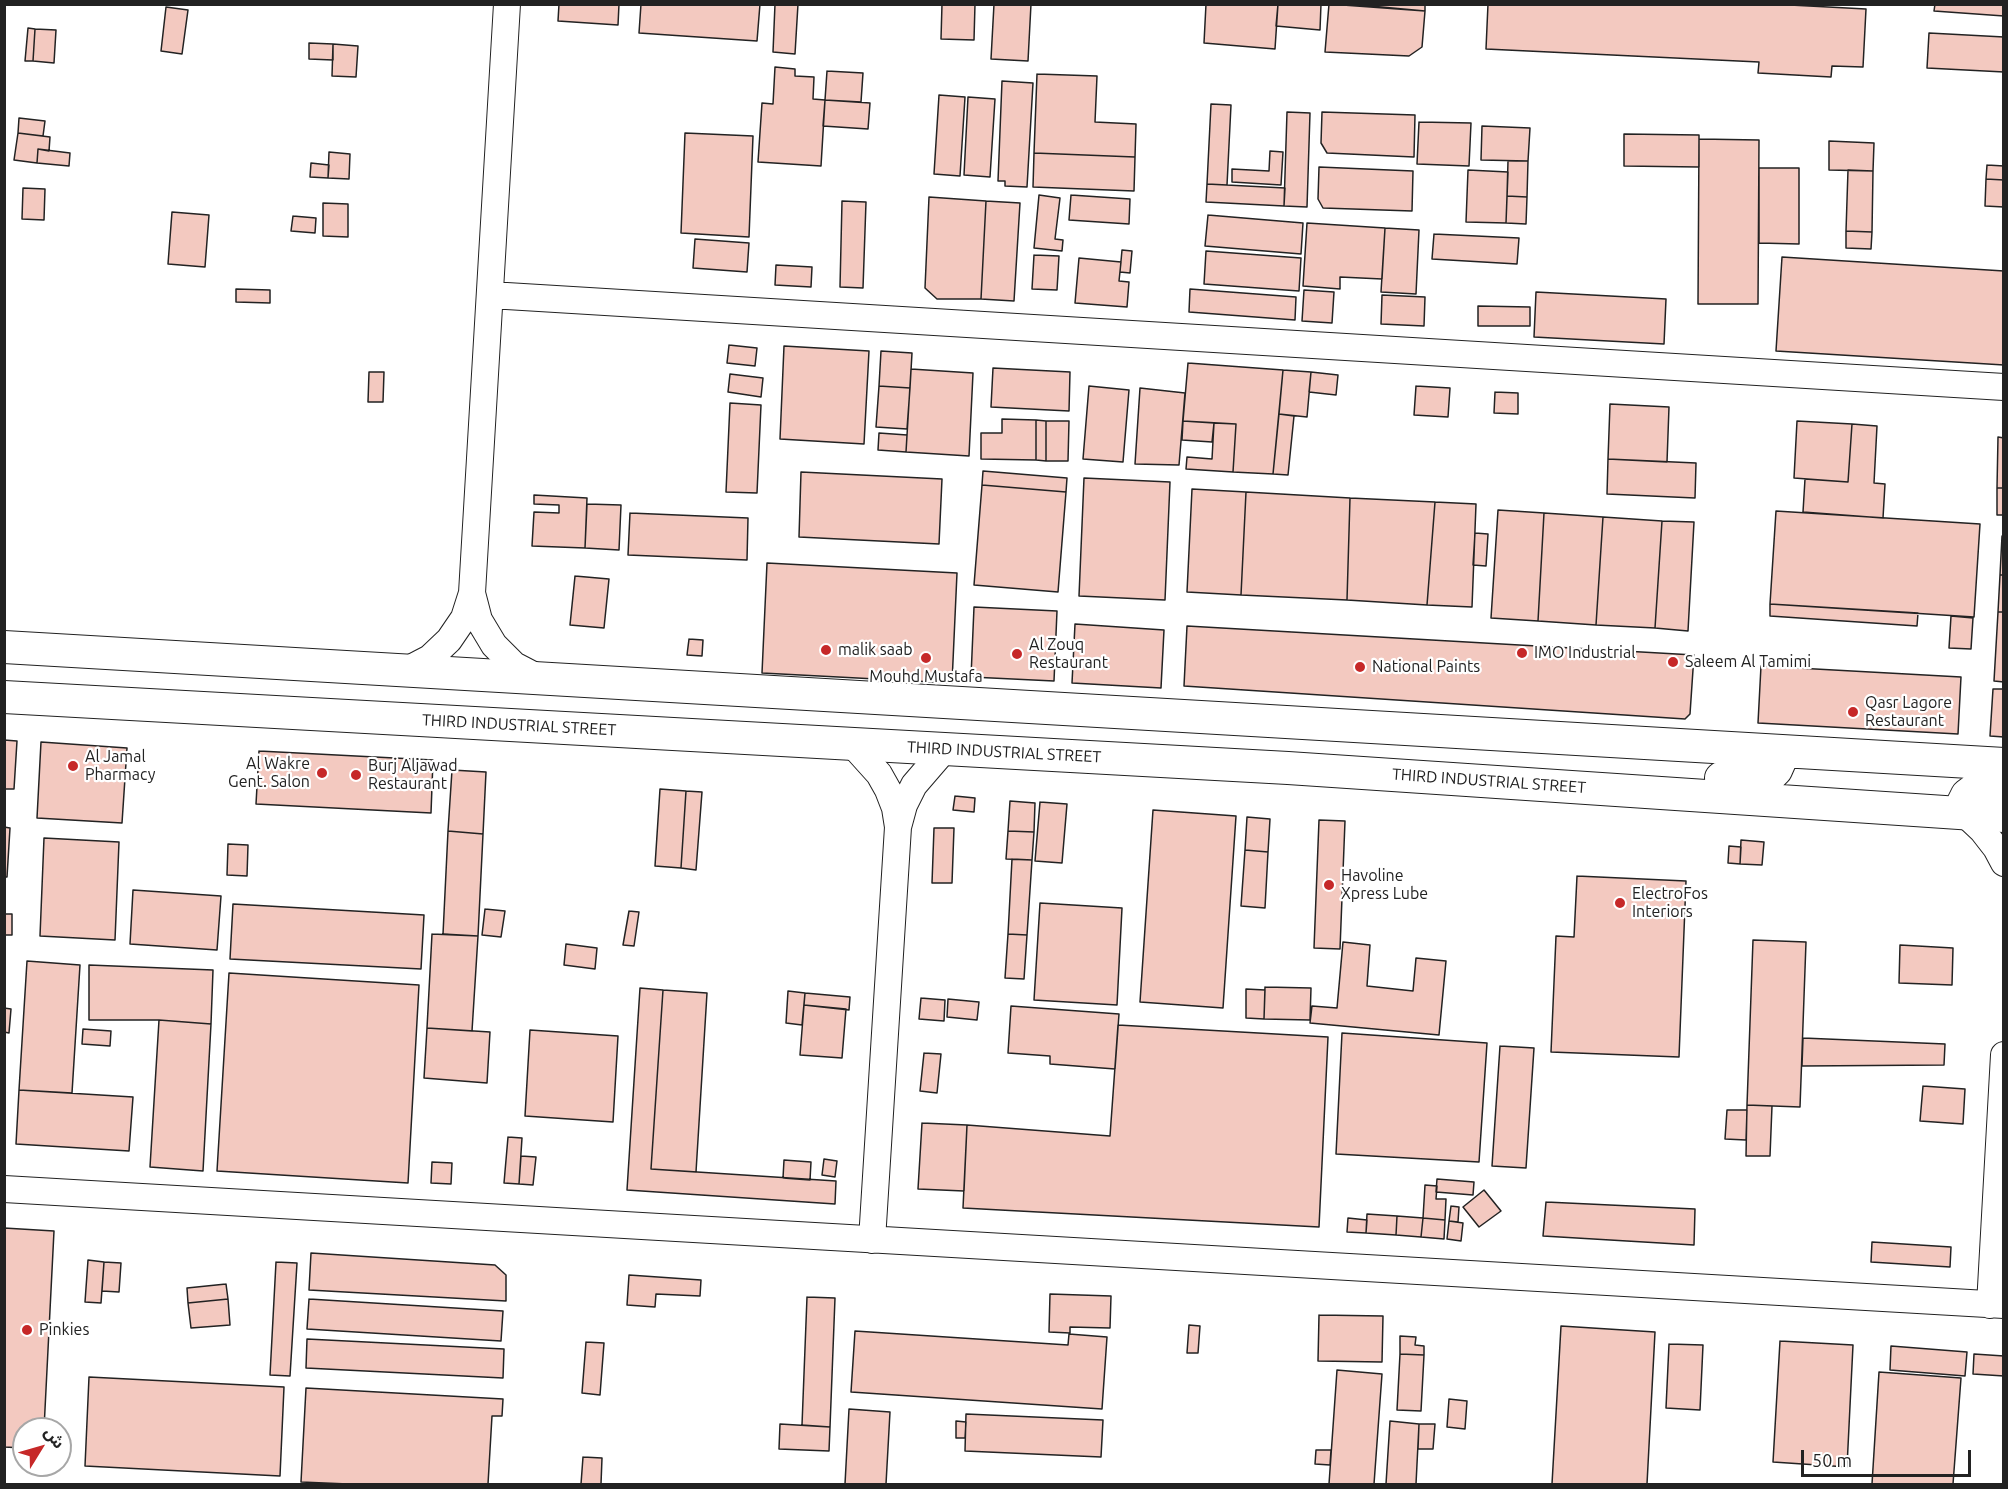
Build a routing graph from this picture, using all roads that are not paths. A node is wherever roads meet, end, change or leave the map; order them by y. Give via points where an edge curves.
1 (507, 4) edge
2 (490, 295) junction
3 (2004, 387) edge
4 (472, 593) junction
5 (6, 645) edge
6 (407, 670) junction
7 (539, 678) junction
8 (4, 697) edge
9 (852, 744) junction
10 (945, 749) junction
11 (1780, 752) junction
12 (2004, 764) edge
13 (2004, 789) edge
14 (1651, 792) junction
15 (1965, 813) junction
16 (2004, 816) edge
17 (898, 827) junction
18 (2004, 863) edge
19 (2004, 1055) edge
20 (4, 1189) edge
21 (872, 1240) junction
22 (1997, 1305) edge

1 - 2 street
2 - 3 street
2 - 4 street
4 - 6 street via 464,618 449,640 430,658
4 - 7 street via 479,621 494,645 514,665
5 - 6 main road
6 - 7 main road
7 - 11 main road
8 - 9 main road, THIRD INDUSTRIAL STREET
9 - 10 main road, THIRD INDUSTRIAL STREET
9 - 17 street via 888,790
10 - 14 main road, THIRD INDUSTRIAL STREET
10 - 17 street via 914,785
11 - 12 main road
11 - 14 main road via 1780,761 1769,777 1688,778
13 - 15 main road via 1975,789 1963,803
14 - 15 main road, THIRD INDUSTRIAL STREET
15 - 16 main road, THIRD INDUSTRIAL STREET
15 - 18 street
17 - 21 street
19 - 22 street
20 - 21 street
21 - 22 street

